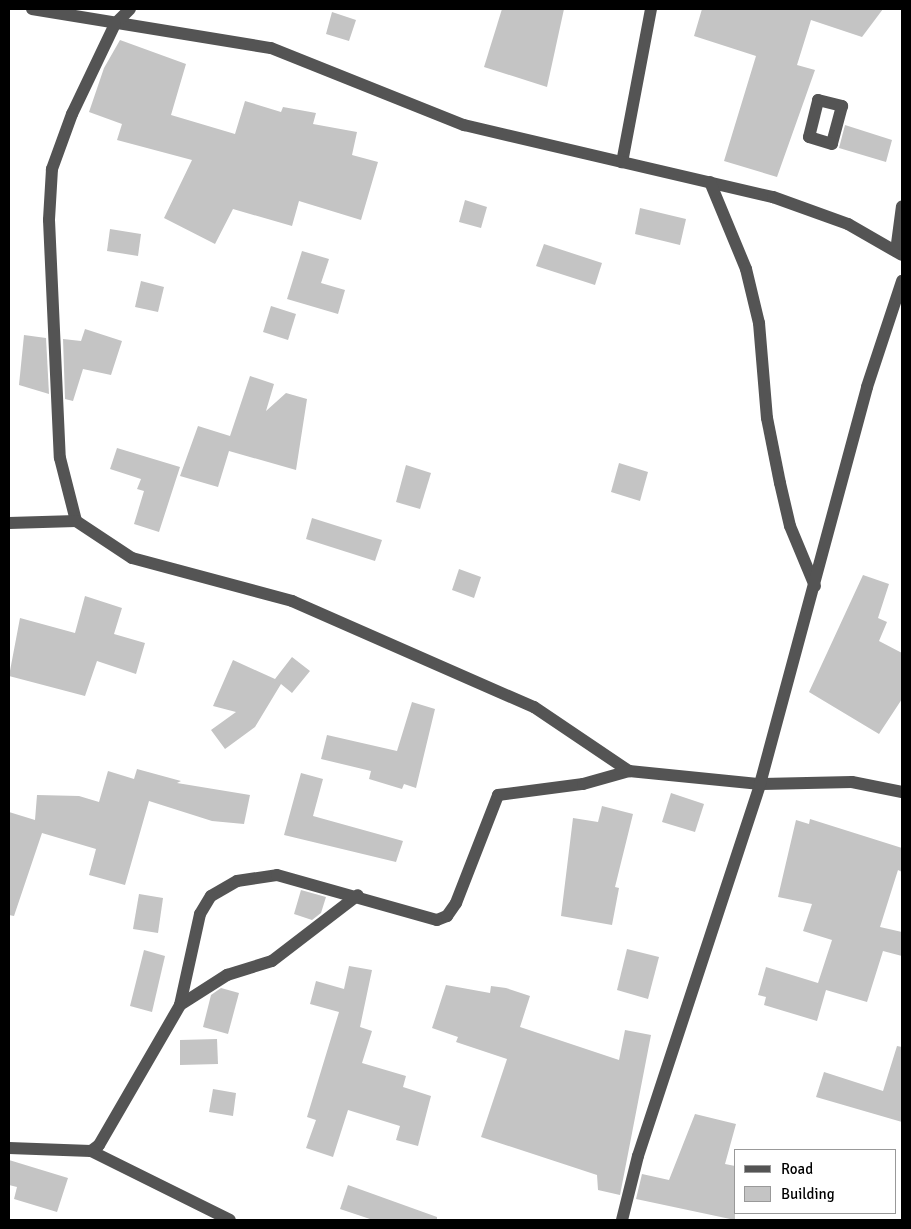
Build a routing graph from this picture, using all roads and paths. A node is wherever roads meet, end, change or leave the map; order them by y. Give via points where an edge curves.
1 (32, 9) edge
2 (130, 9) edge
3 (651, 9) edge
4 (115, 24) junction
5 (622, 162) junction
6 (710, 182) junction
7 (902, 206) edge
8 (899, 253) edge
9 (902, 281) edge
10 (76, 522) junction
11 (9, 524) edge
12 (815, 586) junction
13 (629, 771) junction
14 (760, 784) junction
15 (902, 792) edge
16 (358, 895) junction
17 (180, 1005) junction
18 (9, 1148) edge
19 (91, 1151) junction
20 (230, 1220) edge
21 (622, 1220) edge

1 - 4 street
2 - 4 street
3 - 5 street
4 - 5 street via 271,48 464,125
4 - 10 street via 72,114 52,169 49,220 60,458
5 - 6 street
6 - 8 street via 773,197 838,221
6 - 12 street via 746,269 759,323 767,418 780,483 790,526
7 - 8 street
9 - 12 street via 867,387
10 - 11 street
10 - 13 street via 132,558 292,601 534,707
12 - 14 street
13 - 14 street
13 - 16 street via 582,784 498,795 447,916 427,919
14 - 15 street via 852,782
14 - 21 street via 638,1156
16 - 17 street via 272,961 227,975
16 - 17 street via 277,875 237,880 211,896 200,914
17 - 19 street via 106,1135
18 - 19 street
19 - 20 street

